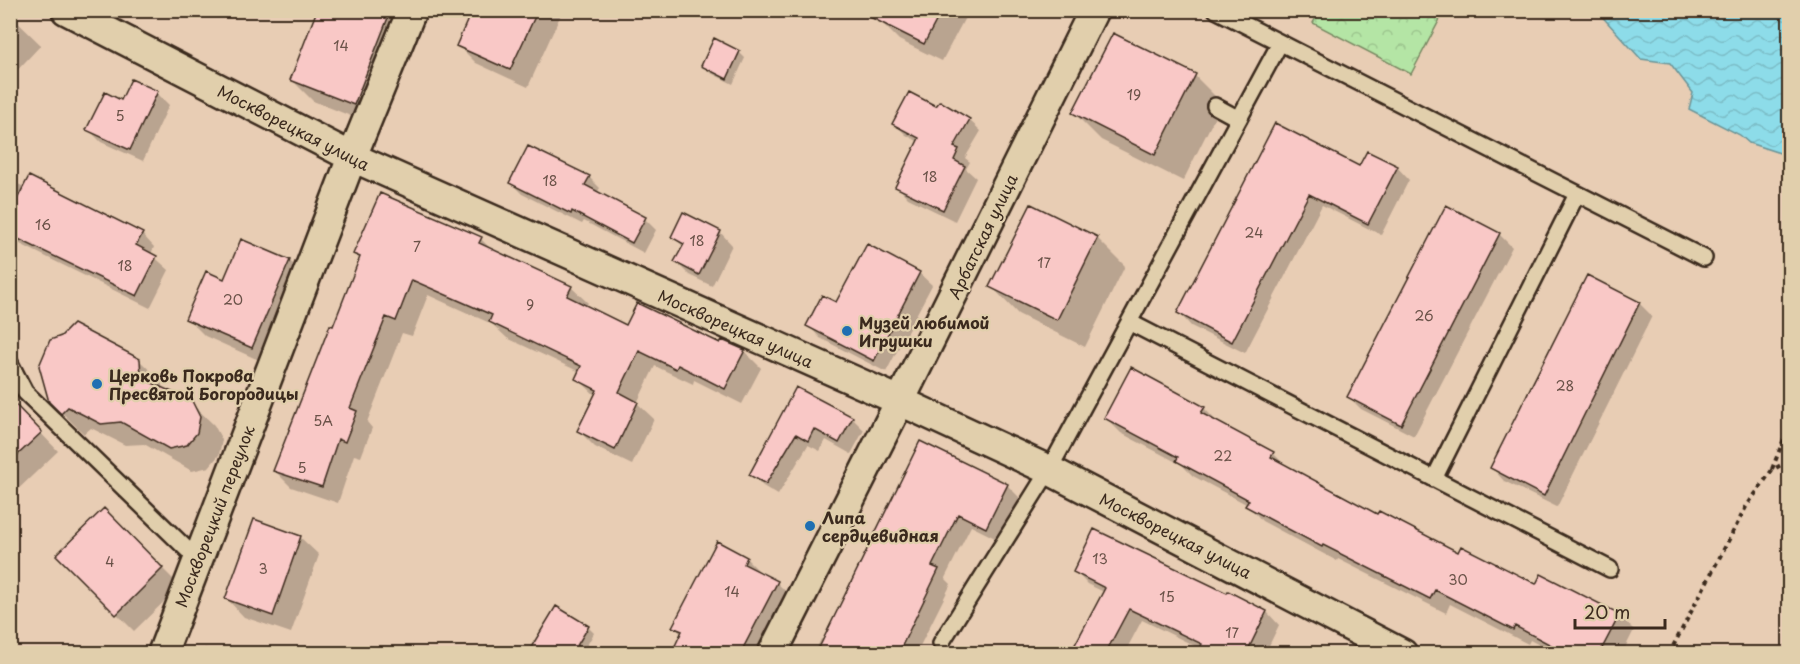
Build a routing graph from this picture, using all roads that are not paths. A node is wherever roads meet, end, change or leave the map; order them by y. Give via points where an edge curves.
1 (66, 10) edge
2 (412, 10) edge
3 (1094, 10) edge
4 (1216, 10) edge
5 (1280, 43) junction
6 (1215, 106) dead end
7 (1239, 119) junction
8 (352, 157) junction
9 (1577, 194) junction
10 (1704, 258) dead end
11 (1129, 322) junction
12 (10, 363) edge
13 (900, 401) junction
14 (1049, 470) junction
15 (1434, 479) junction
16 (198, 560) junction
17 (1610, 569) dead end
18 (941, 643) dead end
19 (162, 654) edge
20 (772, 654) edge
21 (1403, 654) edge

1 - 8 street, Москворецкая улица
2 - 8 street, Москворецкий переулок
3 - 13 street, Арбатская улица
4 - 5 lane
5 - 7 lane
5 - 9 lane
6 - 7 lane
7 - 11 lane
8 - 13 street, Москворецкая улица
8 - 16 street, Москворецкий переулок
9 - 10 lane
9 - 15 lane
11 - 14 lane
11 - 15 lane
12 - 16 lane via 25,392
13 - 14 street, Москворецкая улица
13 - 20 street, Арбатская улица
14 - 18 lane
14 - 21 street, Москворецкая улица
15 - 17 lane
16 - 19 street, Москворецкий переулок

